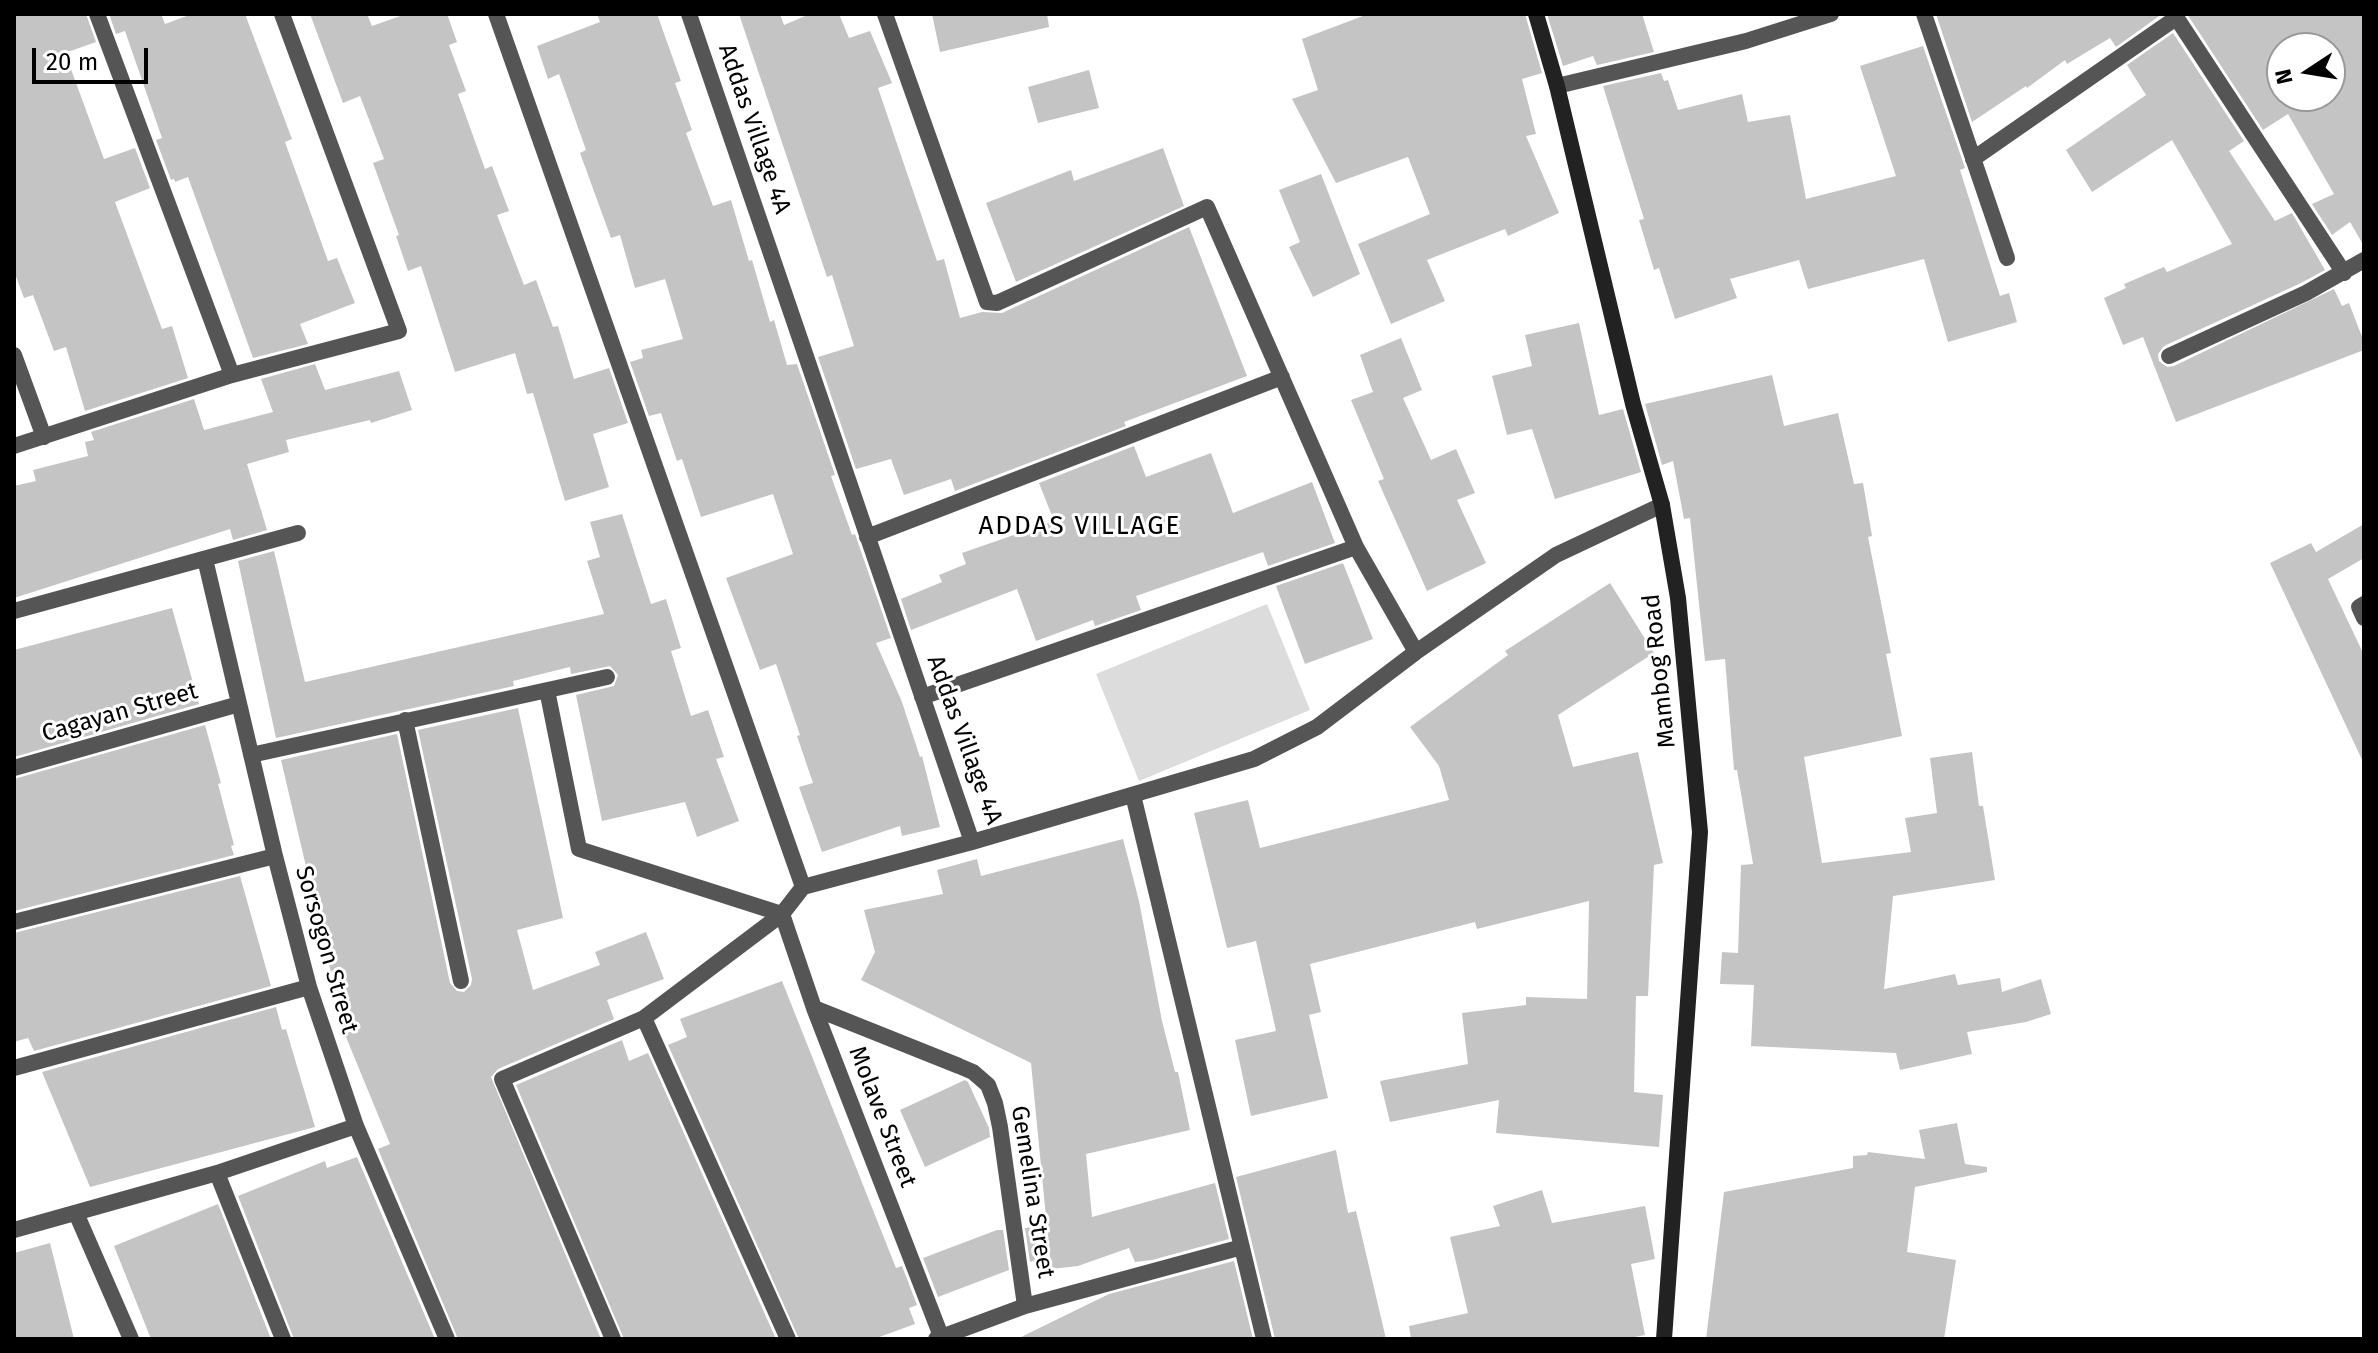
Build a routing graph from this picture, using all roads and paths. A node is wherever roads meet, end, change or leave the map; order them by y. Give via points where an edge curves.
1 (97, 14) edge
2 (282, 14) edge
3 (496, 14) edge
4 (689, 14) edge
5 (885, 14) edge
6 (1536, 14) edge
7 (1831, 14) edge
8 (1924, 14) edge
9 (2175, 16) edge
10 (1557, 86) junction
11 (1973, 159) junction
12 (2007, 258) dead end
13 (2364, 260) edge
14 (2344, 273) junction
15 (14, 355) edge
16 (2169, 356) dead end
17 (232, 375) junction
18 (1282, 377) junction
19 (44, 437) junction
20 (14, 446) edge
21 (1662, 505) junction
22 (298, 533) dead end
23 (867, 537) junction
24 (1356, 547) junction
25 (205, 559) junction
26 (2364, 604) edge
27 (14, 611) edge
28 (2364, 618) edge
29 (1416, 652) junction
30 (607, 677) dead end
31 (547, 690) junction
32 (922, 697) junction
33 (239, 704) junction
34 (405, 720) junction
35 (251, 755) junction
36 (14, 768) edge
37 (1133, 795) junction
38 (972, 842) junction
39 (275, 856) junction
40 (803, 887) junction
41 (782, 914) junction
42 (14, 922) edge
43 (461, 981) dead end
44 (309, 987) junction
45 (814, 1008) junction
46 (644, 1018) junction
47 (14, 1068) edge
48 (356, 1126) junction
49 (217, 1173) junction
50 (76, 1213) junction
51 (14, 1230) edge
52 (1242, 1247) junction
53 (1025, 1306) junction
54 (125, 1338) edge
55 (938, 1338) edge
56 (283, 1339) edge
57 (447, 1339) edge
58 (613, 1339) edge
59 (788, 1339) edge
60 (1264, 1339) edge
61 (1664, 1339) edge

1 - 17 street
2 - 17 street via 399,331
3 - 40 street
4 - 23 street, Addas Village 4A
5 - 18 street via 987,302 997,303 1207,207
6 - 10 main road, Mambog Road
7 - 10 street via 1746,41
8 - 11 street
9 - 11 street
9 - 14 street
10 - 21 main road, Mambog Road
11 - 12 street
13 - 14 street
14 - 16 street
15 - 19 street
17 - 19 street
18 - 23 street
18 - 24 street
19 - 20 street
21 - 29 street, Addas Village 4A via 1556,555
21 - 61 main road, Mambog Road via 1678,598 1700,832
22 - 25 street
23 - 32 street, Addas Village 4A
24 - 29 street
24 - 32 street
25 - 27 street
25 - 33 street, Sorsogon Street
26 - 28 street via 2359,607
29 - 37 street, Addas Village 4A via 1317,727 1254,759
30 - 31 street
31 - 34 street
31 - 41 street via 579,849
32 - 38 street, Addas Village 4A
33 - 35 street, Sorsogon Street
33 - 36 street, Cagayan Street
34 - 35 street
34 - 43 street
35 - 39 street, Sorsogon Street
37 - 38 street, Addas Village 4A
37 - 52 street
38 - 40 street
39 - 42 street
39 - 44 street, Sorsogon Street
40 - 41 street
41 - 45 street, Molave Street
41 - 46 street
44 - 47 street
44 - 48 street, Sorsogon Street
45 - 53 street, Gemelina Street via 973,1072 988,1085 1000,1127
45 - 55 street, Molave Street
46 - 58 street via 502,1079
46 - 59 street
48 - 49 street
48 - 57 street, Sorsogon Street
49 - 50 street
49 - 56 street
50 - 51 street
50 - 54 street
52 - 53 street
52 - 60 street
53 - 55 street

